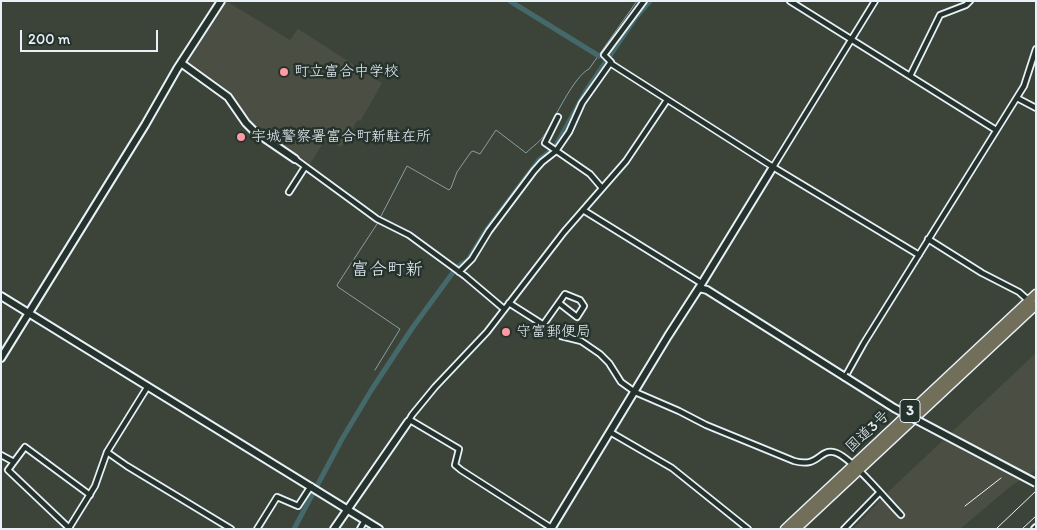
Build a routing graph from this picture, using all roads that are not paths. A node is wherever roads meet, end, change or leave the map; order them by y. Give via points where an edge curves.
1 (221, 1) edge
2 (644, 1) edge
3 (790, 1) edge
4 (875, 1) edge
5 (970, 1) edge
6 (851, 40) junction
7 (1036, 49) edge
8 (609, 60) junction
9 (181, 63) junction
10 (910, 76) junction
11 (1017, 98) junction
12 (667, 100) junction
13 (1036, 108) edge
14 (558, 118) dead end
15 (996, 130) junction
16 (554, 150) junction
17 (295, 159) joint
18 (305, 167) junction
19 (773, 167) junction
20 (602, 188) junction
21 (289, 192) dead end
22 (583, 210) junction
23 (928, 240) junction
24 (919, 255) junction
25 (456, 271) junction
26 (700, 285) junction
27 (1036, 294) edge
28 (1, 296) edge
29 (509, 303) junction
30 (559, 304) junction
31 (1033, 304) edge
32 (504, 309) junction
33 (29, 313) junction
34 (543, 325) junction
35 (1, 358) edge
36 (845, 378) junction
37 (148, 386) junction
38 (635, 392) junction
39 (409, 421) junction
40 (608, 436) junction
41 (107, 452) junction
42 (1, 455) edge
43 (14, 462) junction
44 (856, 467) junction
45 (1036, 483) edge
46 (313, 488) junction
47 (879, 493) junction
48 (90, 495) junction
49 (347, 509) junction
50 (901, 515) dead end
51 (365, 520) junction
52 (64, 523) junction
53 (70, 528) edge
54 (552, 528) edge
55 (61, 529) edge
56 (231, 529) edge
57 (257, 529) edge
58 (334, 529) edge
59 (360, 529) edge
60 (379, 529) edge
61 (748, 529) edge
62 (785, 529) edge
63 (796, 529) edge
64 (844, 529) edge

1 - 9 street
2 - 8 street via 604,55
3 - 6 street
4 - 6 street
5 - 10 street via 940,15
6 - 10 street
6 - 19 street
7 - 11 street via 1026,82
8 - 12 street
8 - 16 street via 582,103 569,132
9 - 17 street via 228,97 254,131
9 - 33 street
10 - 15 street
11 - 13 street
11 - 15 street
12 - 19 street
12 - 20 street via 626,161
14 - 16 street via 545,143
15 - 23 street
16 - 20 street via 590,174
16 - 25 street via 534,171 472,259
17 - 18 street
18 - 21 street
18 - 25 street via 377,219 409,235
19 - 24 street
19 - 26 street
20 - 22 street
22 - 26 street
22 - 29 street
23 - 24 street
23 - 31 street via 1019,292
24 - 36 street
25 - 32 street
26 - 36 street
26 - 38 street
27 - 31 highway, 国道3号 / 3
28 - 33 street
29 - 32 street
29 - 34 street
30 - 30 street via 565,294 580,300 584,307 577,317
30 - 34 street
31 - 44 highway, 国道3号 / 3
32 - 39 street
33 - 35 street
33 - 37 street
34 - 38 street via 561,336 581,341 600,354 621,382
36 - 45 street, bridge via 894,408
37 - 41 street
37 - 46 street
38 - 40 street
38 - 44 street via 794,461 810,463 832,451
39 - 49 street
39 - 54 street via 459,449 455,465 461,470
40 - 54 street
40 - 61 street via 672,468
41 - 48 street
41 - 56 street
42 - 43 street
43 - 48 street via 25,447
43 - 52 street via 8,470
44 - 47 street
44 - 62 highway, 国道3号 / 3
44 - 63 highway, 国道3号 / 3
46 - 49 street
46 - 57 street via 298,506 277,496
47 - 50 street
47 - 64 street
48 - 53 street
49 - 51 street
49 - 58 street
51 - 59 street
51 - 60 street
52 - 53 street
52 - 55 street

